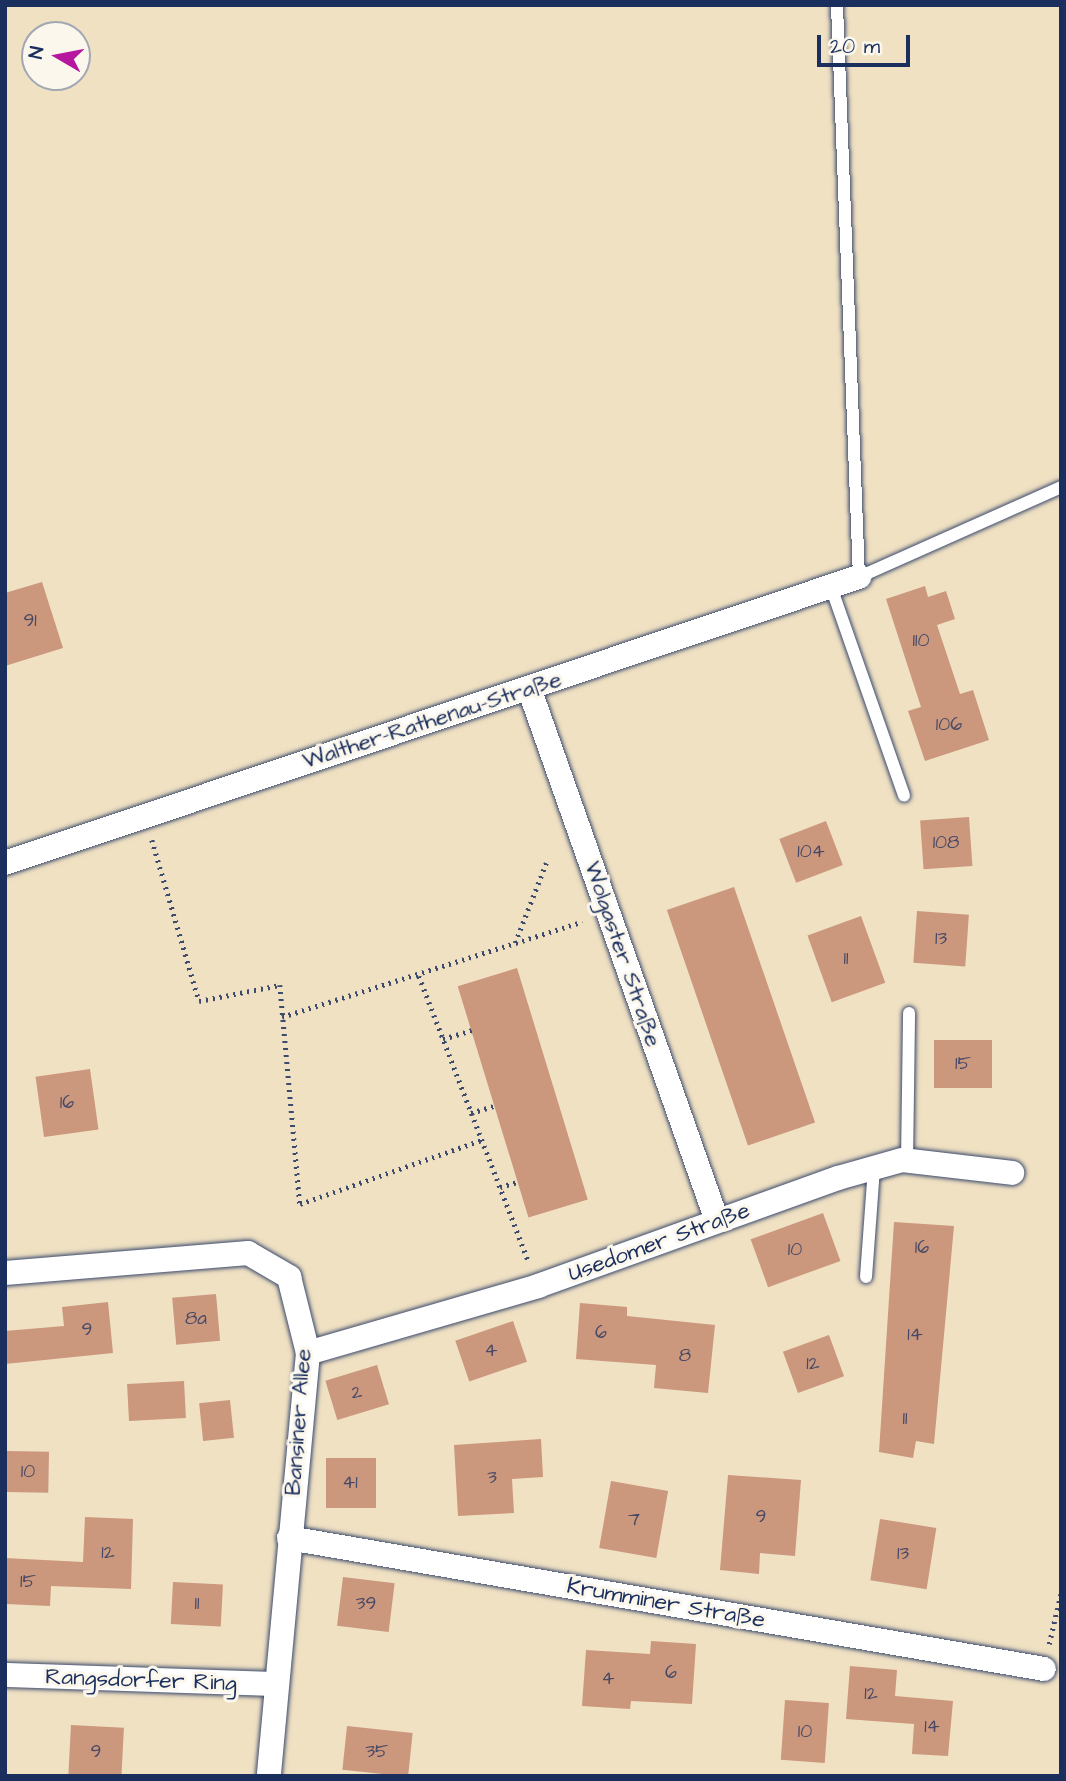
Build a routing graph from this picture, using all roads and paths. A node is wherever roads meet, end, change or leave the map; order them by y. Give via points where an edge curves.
1 (837, 5) edge
2 (1061, 487) edge
3 (859, 578) junction
4 (831, 587) junction
5 (529, 688) junction
6 (904, 796) dead end
7 (145, 816) junction
8 (5, 863) edge
9 (546, 863) dead end
10 (609, 913) junction
11 (514, 944) junction
12 (418, 976) junction
13 (909, 1013) dead end
14 (282, 1017) junction
15 (471, 1030) dead end
16 (443, 1040) junction
17 (495, 1106) dead end
18 (471, 1113) junction
19 (482, 1139) junction
20 (907, 1161) junction
21 (874, 1168) junction
22 (1012, 1173) dead end
23 (517, 1182) dead end
24 (500, 1187) junction
25 (717, 1221) junction
26 (5, 1273) edge
27 (866, 1277) dead end
28 (538, 1286) junction
29 (308, 1353) junction
30 (289, 1538) junction
31 (1061, 1593) edge
32 (1044, 1669) joint
33 (5, 1675) edge
34 (277, 1684) junction
35 (269, 1776) edge

1 - 3 lane
2 - 3 lane
3 - 4 street, Walther-Rathenau-Straße
4 - 5 street, Walther-Rathenau-Straße
4 - 6 lane
5 - 7 street, Walther-Rathenau-Straße
5 - 10 street, Wolgaster Straße
7 - 8 street, Walther-Rathenau-Straße
7 - 14 path via 199,1001 280,985
9 - 11 path
10 - 11 path
10 - 25 street, Wolgaster Straße
11 - 12 path
12 - 14 path
12 - 16 path
13 - 20 lane
14 - 19 path via 300,1204
15 - 16 path
16 - 18 path
17 - 18 path
18 - 19 path
19 - 24 path
20 - 21 street, Usedomer Straße
20 - 22 street, Usedomer Straße
21 - 25 street, Usedomer Straße
21 - 27 lane
23 - 24 path
24 - 28 path
25 - 28 street, Usedomer Straße
26 - 29 street, Bansiner Allee via 248,1253 289,1277
28 - 29 street, Usedomer Straße
29 - 30 street, Bansiner Allee
30 - 32 street, Krumminer Straße
30 - 34 street, Bansiner Allee
31 - 32 path
33 - 34 street, Rangsdorfer Ring
34 - 35 street, Bansiner Allee

